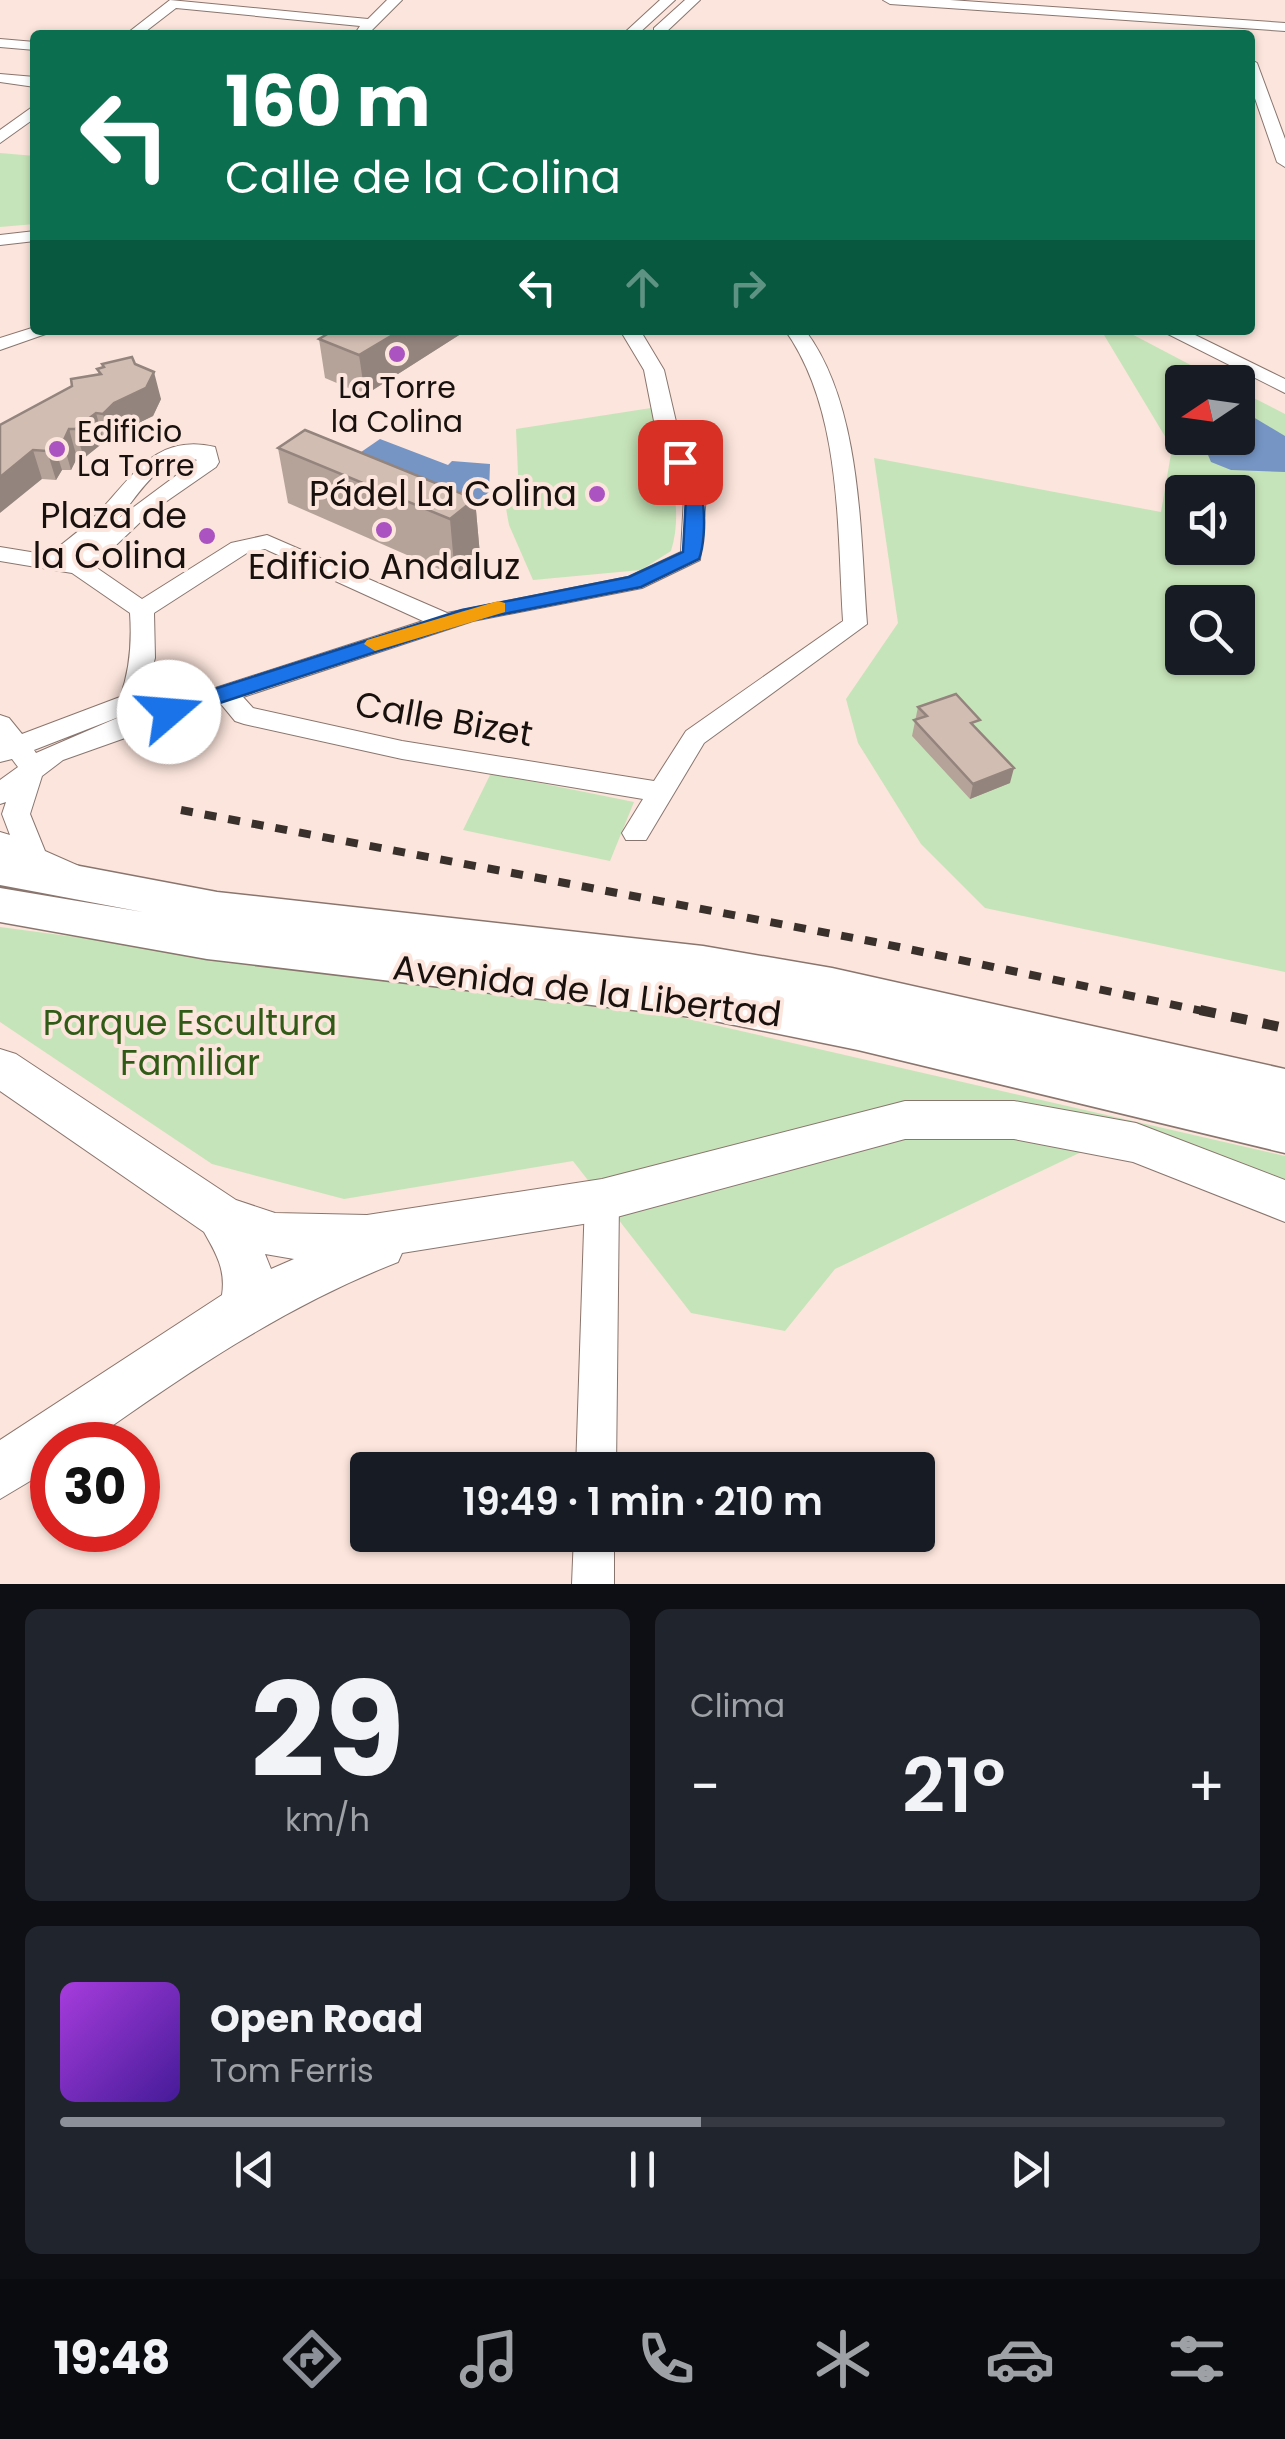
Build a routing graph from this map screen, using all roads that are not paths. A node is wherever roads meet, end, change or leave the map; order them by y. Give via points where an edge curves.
1 (395, 0) edge
2 (668, 0) edge
3 (693, 0) edge
4 (890, 0) edge
5 (176, 2) edge
6 (975, 7) edge
7 (371, 22) junction
8 (1235, 22) edge
9 (1285, 27) edge
10 (139, 30) edge
11 (364, 30) edge
12 (635, 30) edge
13 (660, 30) edge
14 (0, 42) edge
15 (30, 45) edge
16 (0, 78) edge
17 (30, 81) edge
18 (1257, 97) edge
19 (1285, 100) edge
20 (30, 114) edge
21 (0, 138) edge
22 (1285, 162) edge
23 (30, 237) edge
24 (0, 240) edge
25 (30, 335) edge
26 (633, 335) edge
27 (801, 335) edge
28 (1180, 335) edge
29 (0, 344) edge
30 (1285, 386) edge
31 (0, 554) edge
32 (68, 564) junction
33 (142, 610) junction
34 (446, 622) junction
35 (226, 693) junction
36 (135, 712) junction
37 (0, 724) edge
38 (17, 756) edge
39 (661, 792) junction
40 (0, 794) edge
41 (636, 833) dead end
42 (0, 842) edge
43 (16, 862) edge
44 (0, 905) edge
45 (0, 1068) edge
46 (1285, 1090) edge
47 (1285, 1131) edge
48 (602, 1200) junction
49 (1285, 1201) edge
50 (221, 1217) junction
51 (431, 1230) junction
52 (242, 1310) junction
53 (596, 1452) edge
54 (0, 1472) edge
55 (594, 1552) edge
56 (593, 1584) edge

1 - 7 street
2 - 12 street
3 - 13 street
4 - 6 street
5 - 7 street
5 - 10 street
6 - 8 street
7 - 11 street
8 - 9 street
14 - 15 street
16 - 17 street
18 - 19 street
18 - 22 street
20 - 21 street
23 - 24 street
25 - 29 street
26 - 34 street via 654,370 666,426 695,497 692,555 634,582
27 - 39 street via 829,402 841,460 855,624 695,737
28 - 30 street
31 - 32 street
32 - 32 street via 208,462 206,452 161,458
32 - 33 street
33 - 34 street via 238,548 267,542
33 - 36 street
34 - 35 street
35 - 36 street
35 - 39 street, Calle Bizet via 244,716 402,750
36 - 38 street
37 - 38 street
38 - 40 street
38 - 43 street
39 - 41 street
42 - 43 street
43 - 46 main road, Avenida de la Libertad via 93,886 236,912 832,986
44 - 47 main road, Avenida de la Libertad via 207,941 700,999
45 - 50 main road
48 - 49 main road via 905,1120 1014,1120 1136,1142
48 - 51 main road
48 - 53 street
50 - 51 main road via 276,1235 320,1240
50 - 52 main road via 249,1273
51 - 52 main road via 322,1270
52 - 54 main road
55 - 56 street

